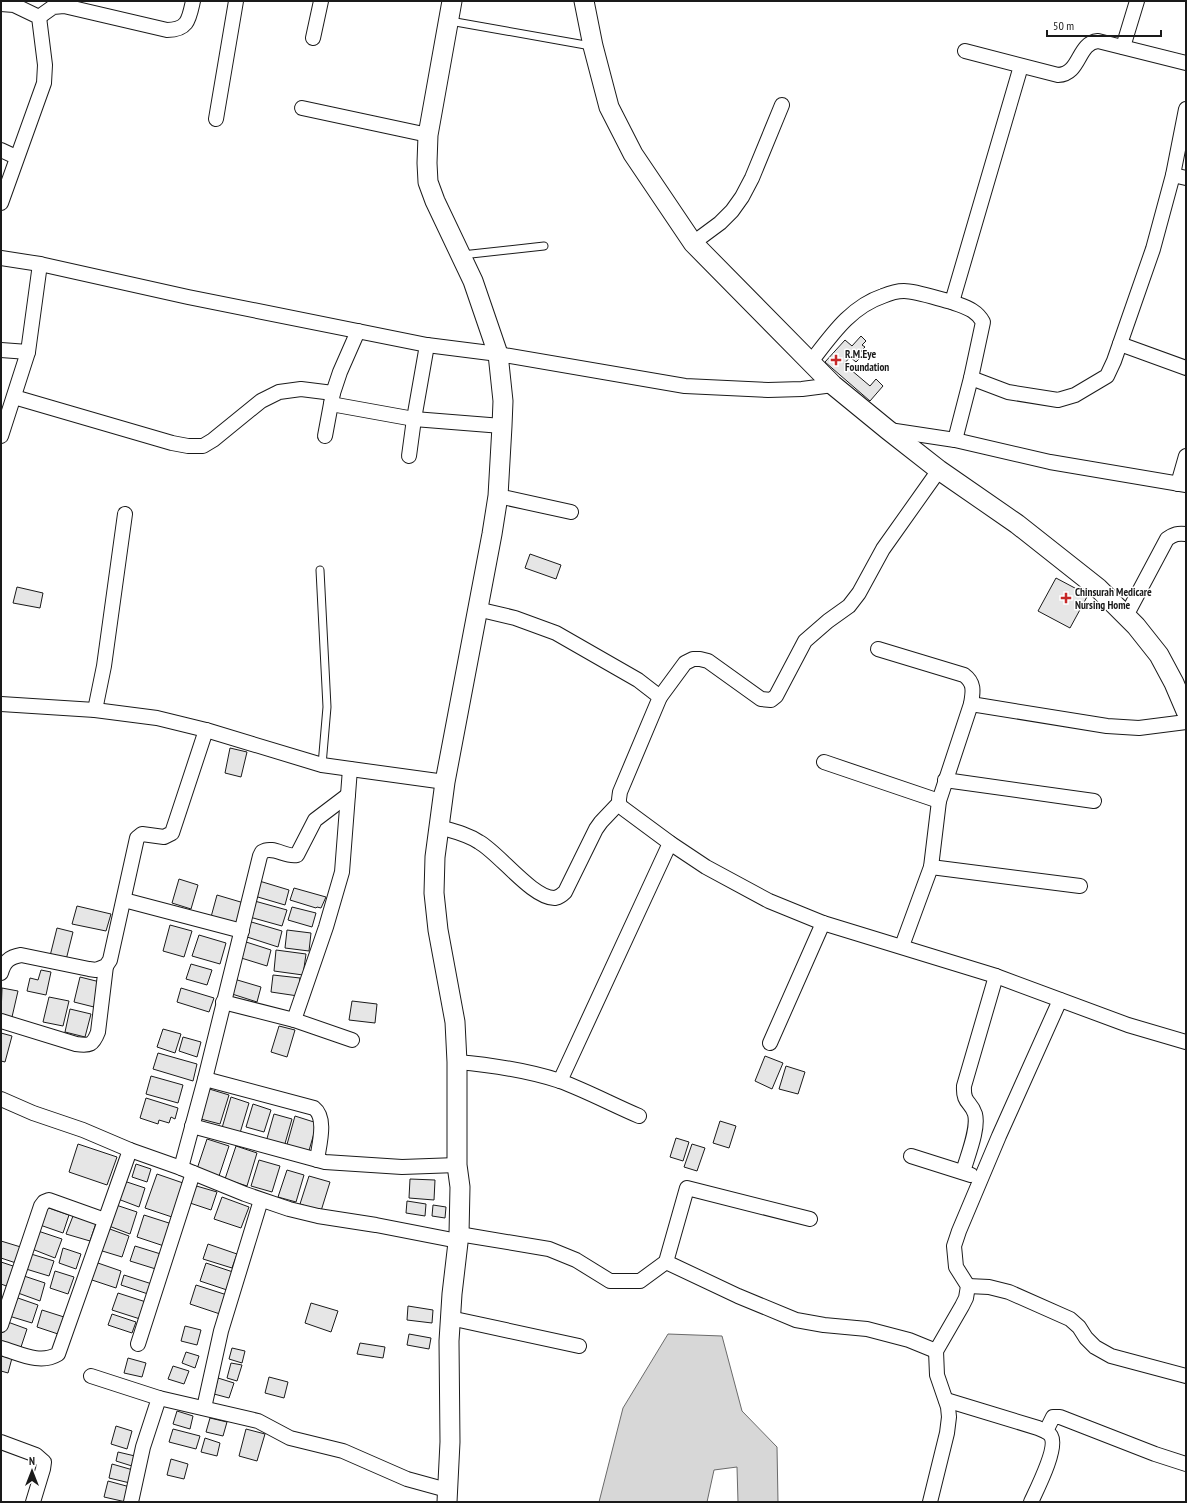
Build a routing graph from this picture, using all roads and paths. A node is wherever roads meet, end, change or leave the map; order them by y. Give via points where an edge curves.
1 (193, 1) edge
2 (236, 1) edge
3 (320, 1) edge
4 (452, 1) edge
5 (584, 1) edge
6 (1137, 1) edge
7 (10, 3) edge
8 (81, 5) edge
9 (39, 17) junction
10 (449, 21) junction
11 (313, 38) dead end
12 (593, 46) junction
13 (1123, 47) junction
14 (965, 51) dead end
15 (1186, 63) edge
16 (1021, 66) junction
17 (782, 104) dead end
18 (302, 108) dead end
19 (1186, 109) edge
20 (216, 119) dead end
21 (428, 135) junction
22 (1, 150) edge
23 (16, 157) junction
24 (1179, 177) edge
25 (1, 204) edge
26 (693, 243) junction
27 (544, 246) dead end
28 (460, 255) junction
29 (1, 258) edge
30 (40, 264) junction
31 (952, 302) junction
32 (358, 331) junction
33 (1120, 344) junction
34 (427, 345) junction
35 (1, 350) edge
36 (28, 352) junction
37 (498, 354) junction
38 (810, 363) junction
39 (1186, 368) edge
40 (972, 378) junction
41 (833, 385) junction
42 (14, 397) junction
43 (332, 399) junction
44 (414, 419) junction
45 (502, 426) junction
46 (888, 430) junction
47 (1, 436) edge
48 (325, 436) dead end
49 (955, 440) junction
50 (409, 456) dead end
51 (1186, 456) edge
52 (939, 470) junction
53 (1182, 484) edge
54 (498, 496) junction
55 (571, 512) dead end
56 (125, 514) dead end
57 (1186, 534) edge
58 (320, 570) dead end
59 (477, 609) junction
60 (1126, 616) junction
61 (878, 649) dead end
62 (1180, 682) edge
63 (660, 697) junction
64 (1, 704) edge
65 (971, 704) junction
66 (95, 710) junction
67 (1186, 711) edge
68 (1186, 722) edge
69 (206, 730) junction
70 (824, 762) dead end
71 (322, 765) junction
72 (350, 769) junction
73 (945, 780) junction
74 (445, 782) junction
75 (348, 795) junction
76 (939, 801) junction
77 (1094, 801) dead end
78 (619, 803) junction
79 (439, 827) junction
80 (670, 843) junction
81 (931, 867) junction
82 (1080, 886) dead end
83 (124, 900) junction
84 (822, 923) junction
85 (242, 931) junction
86 (902, 946) junction
87 (106, 966) junction
88 (1, 973) edge
89 (996, 976) junction
90 (1060, 1000) junction
91 (223, 1002) junction
92 (294, 1020) junction
93 (1, 1021) edge
94 (352, 1040) dead end
95 (1186, 1042) edge
96 (770, 1043) dead end
97 (457, 1062) junction
98 (205, 1079) junction
99 (560, 1081) junction
100 (1, 1099) edge
101 (639, 1116) dead end
102 (192, 1126) junction
103 (130, 1150) junction
104 (911, 1156) dead end
105 (317, 1160) junction
106 (457, 1165) junction
107 (187, 1171) junction
108 (963, 1172) junction
109 (980, 1179) junction
110 (261, 1200) junction
111 (810, 1219) dead end
112 (105, 1220) junction
113 (459, 1238) junction
114 (666, 1262) junction
115 (968, 1286) junction
116 (450, 1318) junction
117 (1, 1325) edge
118 (138, 1344) dead end
119 (579, 1346) dead end
120 (1, 1348) edge
121 (936, 1351) junction
122 (91, 1376) dead end
123 (1186, 1376) edge
124 (159, 1398) junction
125 (946, 1400) junction
126 (204, 1408) junction
127 (1046, 1431) junction
128 (1, 1442) edge
129 (1186, 1464) edge
130 (447, 1496) edge
131 (33, 1502) edge
132 (131, 1502) edge
133 (930, 1502) edge
134 (1031, 1502) edge

1 - 8 street via 186,24 176,30 167,30
2 - 20 street
3 - 11 street
4 - 10 street
5 - 12 street
6 - 13 street
7 - 9 street
8 - 9 street via 53,7
9 - 23 street via 45,65 44,83
10 - 12 lane
10 - 21 street
12 - 26 street via 609,107 633,154
13 - 15 street
13 - 16 street via 1094,41 1087,46 1072,69 1064,75 1052,75
14 - 16 street
16 - 31 street
17 - 26 street via 742,197 720,223
18 - 21 street
19 - 24 street
21 - 28 street via 428,182
22 - 23 street
23 - 25 street
24 - 33 street
26 - 38 street
27 - 28 lane
28 - 37 street via 473,281
29 - 30 street
30 - 32 street
30 - 36 street
31 - 38 street via 904,291 878,297 852,312
31 - 40 street via 973,310 983,322
32 - 34 street
32 - 43 street via 340,372
33 - 39 street
33 - 40 street via 1107,376 1075,395 1058,400 1008,392
34 - 37 street
34 - 44 street
35 - 36 street
36 - 42 street
37 - 41 street via 686,386 768,390
37 - 45 street via 503,401
38 - 41 street
40 - 49 street
41 - 46 street
42 - 43 street via 188,446 203,446 261,401 279,392 301,389
42 - 47 street
43 - 44 street
43 - 48 street
44 - 45 street
44 - 50 street
45 - 54 street
46 - 49 street
46 - 52 street
49 - 53 street via 1050,462
51 - 53 street
52 - 60 street via 1036,538 1098,588
52 - 63 street via 891,536 849,606 805,641 776,696 771,700 761,699 708,661 693,659 685,663
54 - 55 street
54 - 59 street
56 - 66 street via 104,666
57 - 60 street via 1174,534 1167,539
58 - 71 lane via 328,707
59 - 63 street via 515,618 556,633 638,680
59 - 74 street
60 - 62 street
61 - 65 street via 964,675 973,684
62 - 67 street
63 - 78 street via 620,792
64 - 66 street
65 - 68 street via 1107,726 1139,728
65 - 73 street
66 - 69 street via 158,718
69 - 71 street
69 - 83 street via 172,833 164,837 142,834 137,838
70 - 76 street
71 - 72 street
72 - 74 street
72 - 75 street
73 - 76 street
73 - 77 street
74 - 79 street
75 - 85 street via 315,820 297,855 268,850 262,852
75 - 92 street via 342,872
76 - 81 street
78 - 79 street via 596,829 565,892 556,898 534,890 480,842
78 - 80 street via 624,810
79 - 97 street via 434,892 441,952 455,1022
80 - 84 street via 738,885
80 - 99 street
81 - 82 street
81 - 86 street
83 - 85 street
83 - 87 street via 110,960
84 - 86 street
84 - 96 street
85 - 91 street
86 - 89 street
87 - 88 street via 96,970 21,955 14,956 4,964
87 - 93 street via 98,1032 91,1044 76,1044
89 - 90 street
89 - 108 street via 964,1086 964,1098 972,1108 976,1126
90 - 95 street via 1128,1025
90 - 109 street
91 - 92 street
91 - 98 street
92 - 94 street
97 - 99 street via 516,1069
97 - 106 street
98 - 102 street
98 - 105 street via 319,1111 321,1124
99 - 101 street
100 - 103 street
102 - 105 street
102 - 107 street
103 - 107 street
103 - 112 street
104 - 108 street
105 - 106 street via 351,1165 402,1167
106 - 113 street via 460,1187
107 - 110 street
107 - 118 street
108 - 109 street
109 - 115 street via 954,1246 956,1267
110 - 113 street via 318,1216
110 - 126 street via 221,1331
111 - 114 street via 687,1188
112 - 117 street via 49,1200 44,1202
112 - 120 street via 58,1354 43,1360
113 - 114 street via 549,1249 576,1260 610,1281 640,1281
113 - 116 street
114 - 121 street via 796,1320 873,1330
115 - 121 street via 966,1298
115 - 123 street via 989,1287 1009,1292 1070,1319 1095,1347 1111,1356
116 - 119 street
116 - 130 street via 450,1442
121 - 125 street via 937,1375
122 - 124 street
124 - 126 street
124 - 132 street via 143,1447
125 - 127 street
125 - 133 street via 949,1417 947,1433
126 - 130 street via 258,1421 290,1438 343,1451
127 - 129 street via 1053,1417 1060,1416
127 - 134 street via 1051,1436 1052,1448
128 - 131 street via 36,1455 44,1462

